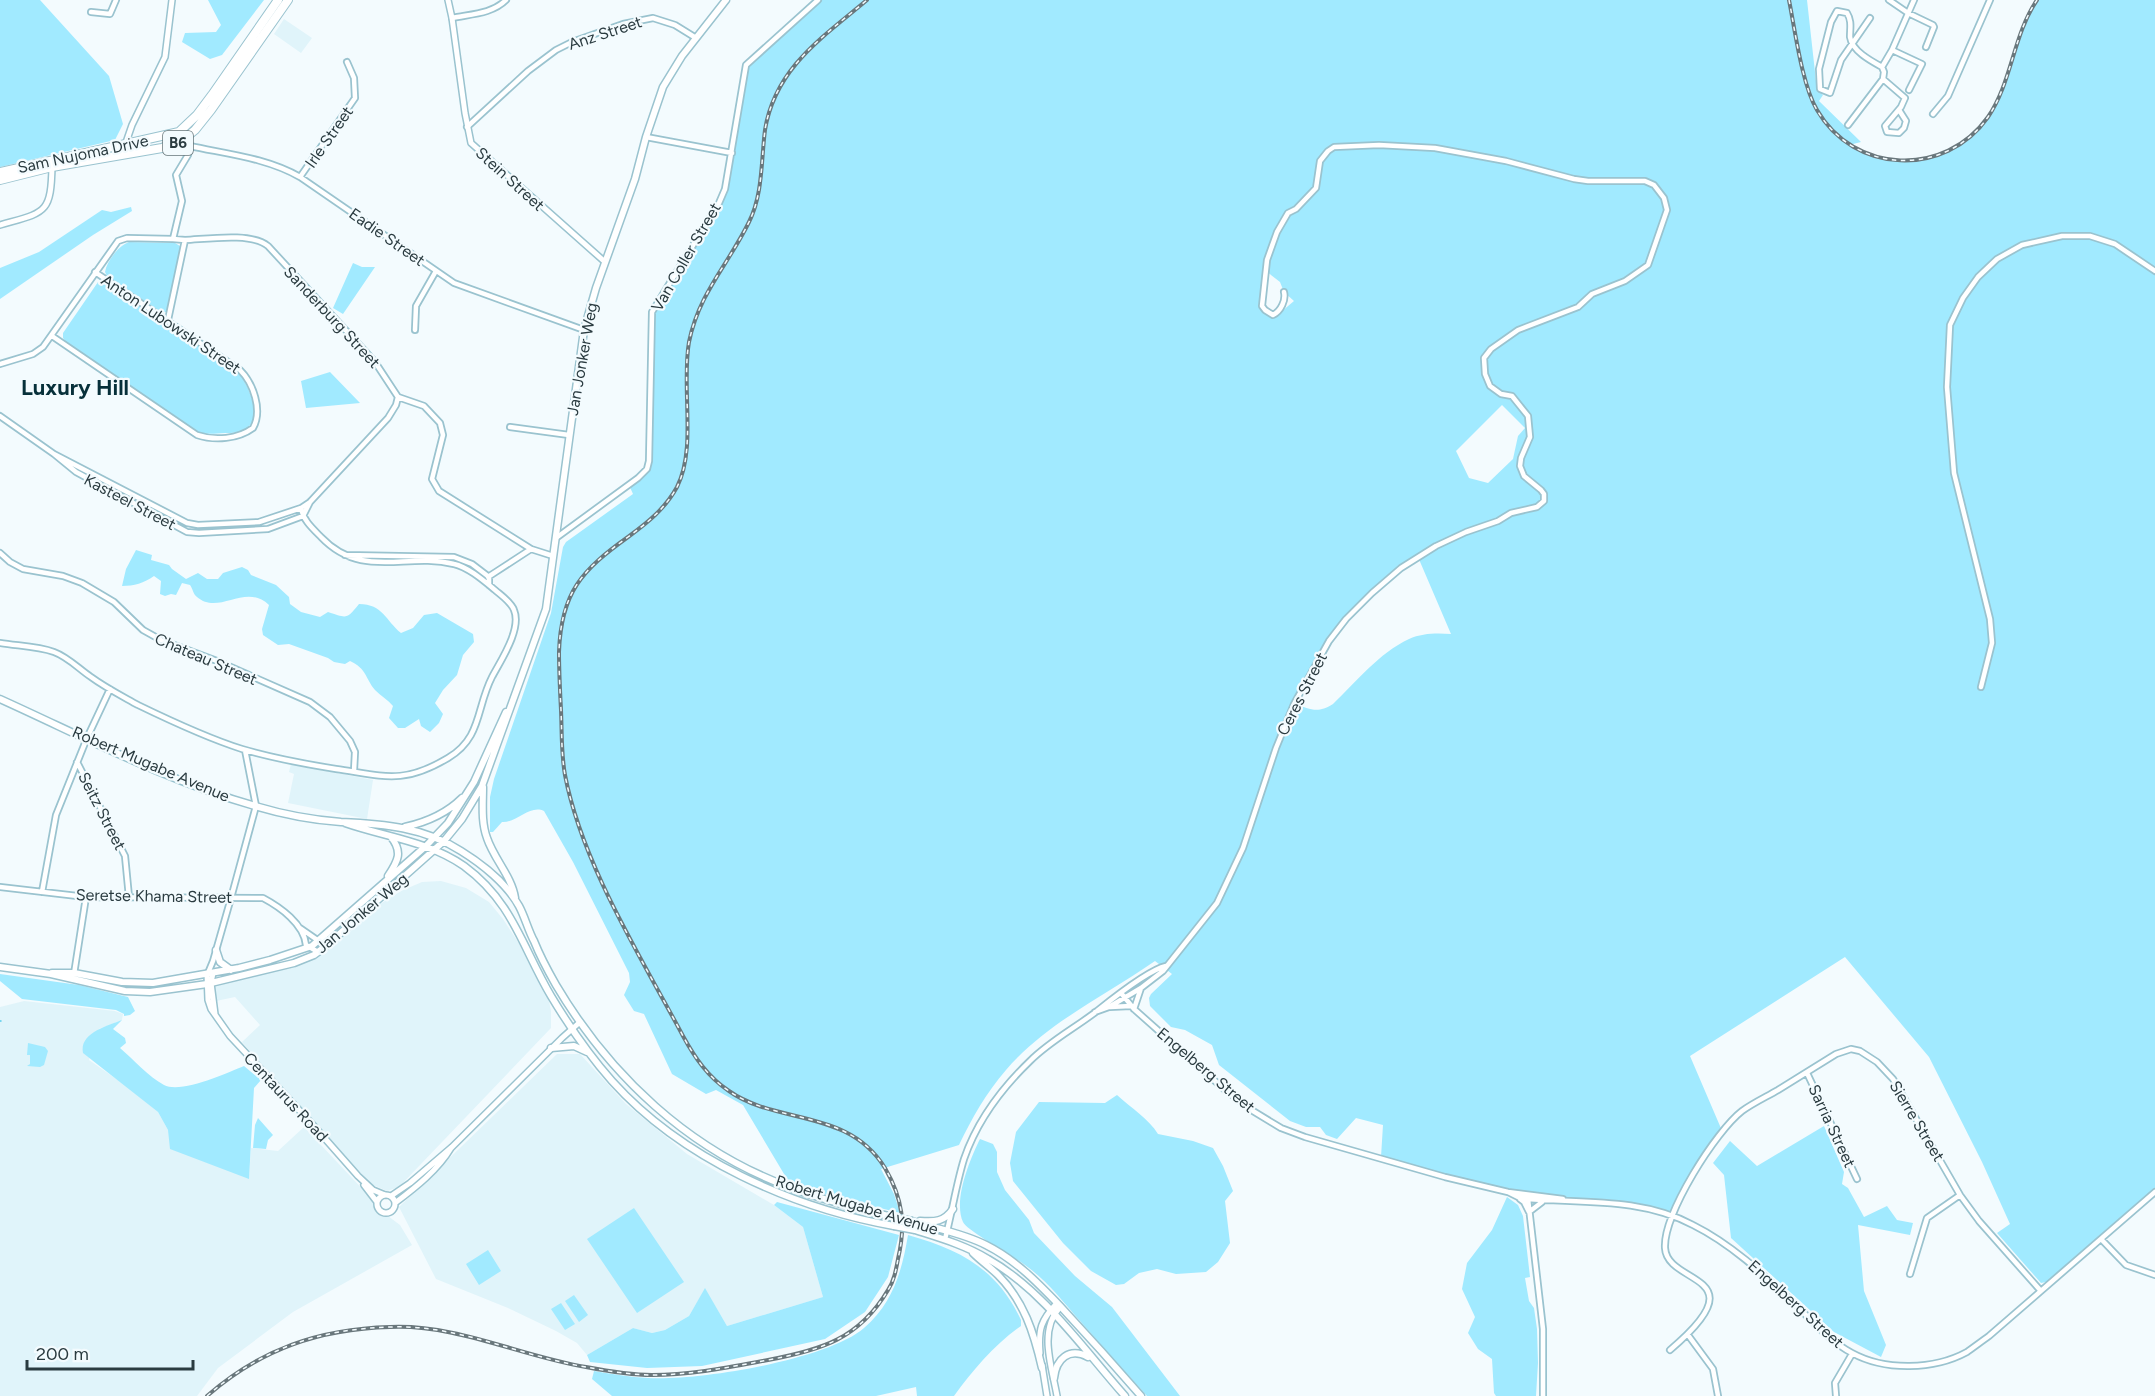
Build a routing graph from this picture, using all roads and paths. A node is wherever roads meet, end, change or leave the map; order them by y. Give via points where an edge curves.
1 (116, 0) edge
2 (172, 0) edge
3 (278, 0) edge
4 (288, 0) edge
5 (448, 0) edge
6 (506, 0) edge
7 (726, 0) edge
8 (818, 0) edge
9 (1889, 0) edge
10 (1914, 0) edge
11 (1990, 0) edge
12 (91, 12) dead end
13 (1908, 13) junction
14 (452, 18) junction
15 (1870, 18) dead end
16 (696, 38) junction
17 (1853, 46) junction
18 (1926, 47) dead end
19 (1892, 50) junction
20 (346, 62) dead end
21 (1882, 67) junction
22 (1882, 79) junction
23 (1909, 90) dead end
24 (1899, 110) junction
25 (1933, 114) dead end
26 (1848, 124) dead end
27 (467, 127) junction
28 (181, 135) junction
29 (646, 137) junction
30 (125, 144) junction
31 (190, 146) junction
32 (732, 153) junction
33 (122, 154) junction
34 (51, 164) junction
35 (0, 172) edge
36 (300, 177) junction
37 (0, 180) edge
38 (0, 225) edge
39 (173, 239) junction
40 (186, 240) junction
41 (604, 262) junction
42 (436, 271) junction
43 (2155, 271) edge
44 (95, 272) junction
45 (1284, 292) dead end
46 (168, 320) junction
47 (415, 330) dead end
48 (584, 330) junction
49 (52, 336) junction
50 (0, 364) edge
51 (398, 397) junction
52 (0, 416) edge
53 (510, 427) dead end
54 (569, 435) junction
55 (54, 454) junction
56 (310, 502) junction
57 (301, 508) junction
58 (303, 516) junction
59 (556, 538) junction
60 (531, 549) junction
61 (0, 553) edge
62 (345, 555) junction
63 (553, 556) junction
64 (489, 577) junction
65 (479, 579) junction
66 (489, 585) junction
67 (0, 643) edge
68 (1981, 687) dead end
69 (110, 689) junction
70 (0, 699) edge
71 (510, 706) junction
72 (87, 738) junction
73 (244, 750) junction
74 (77, 762) junction
75 (354, 771) junction
76 (474, 782) junction
77 (483, 786) junction
78 (256, 806) junction
79 (342, 822) junction
80 (401, 827) junction
81 (390, 836) junction
82 (435, 837) junction
83 (444, 841) junction
84 (426, 846) junction
85 (435, 850) junction
86 (387, 879) junction
87 (0, 887) edge
88 (42, 892) junction
89 (86, 897) junction
90 (129, 897) junction
91 (231, 898) junction
92 (516, 901) junction
93 (298, 926) junction
94 (320, 941) junction
95 (326, 946) junction
96 (309, 947) junction
97 (216, 950) junction
98 (318, 952) junction
99 (1166, 966) junction
100 (0, 967) edge
101 (231, 970) junction
102 (210, 974) junction
103 (74, 976) junction
104 (209, 984) junction
105 (1141, 988) junction
106 (1122, 995) junction
107 (1109, 1007) junction
108 (1133, 1007) junction
109 (1095, 1012) junction
110 (580, 1022) junction
111 (571, 1029) junction
112 (551, 1048) junction
113 (590, 1054) junction
114 (1807, 1073) junction
115 (452, 1147) junction
116 (358, 1176) junction
117 (1857, 1179) dead end
118 (1508, 1192) junction
119 (2155, 1192) edge
120 (1960, 1195) junction
121 (388, 1196) junction
122 (1527, 1196) junction
123 (1518, 1197) junction
124 (1566, 1200) junction
125 (1547, 1201) junction
126 (377, 1202) junction
127 (395, 1203) junction
128 (953, 1209) junction
129 (1529, 1212) junction
130 (1672, 1216) junction
131 (913, 1221) junction
132 (947, 1232) junction
133 (945, 1239) junction
134 (2101, 1239) junction
135 (967, 1248) junction
136 (1910, 1274) dead end
137 (2155, 1275) edge
138 (2040, 1290) junction
139 (1059, 1305) junction
140 (1052, 1312) junction
141 (1688, 1335) junction
142 (1670, 1350) dead end
143 (1852, 1353) junction
144 (1094, 1361) junction
145 (1042, 1368) junction
146 (1054, 1378) junction
147 (1047, 1396) edge
148 (1057, 1396) edge
149 (1125, 1396) edge
150 (1141, 1396) edge
151 (1543, 1396) edge
152 (1718, 1396) edge
153 (1836, 1396) edge

1 - 12 street via 110,14
2 - 30 street via 165,57
3 - 28 highway, Sam Nujoma Drive / B6
4 - 28 highway, Sam Nujoma Drive / B6 via 211,110 195,130
5 - 14 street, Stein Street
6 - 14 street via 490,11
7 - 16 main road, Jan Jonker Weg
8 - 32 street, Van Coller Street via 746,65
9 - 13 street
10 - 13 street
11 - 25 street via 1948,96
13 - 18 street via 1933,25
13 - 19 street
14 - 27 street, Stein Street
15 - 17 street
16 - 27 street, Anz Street via 653,18 572,42 528,71
16 - 29 main road, Jan Jonker Weg via 667,78
17 - 17 street via 1841,60 1829,93 1820,89 1819,69 1837,11 1847,13 1851,20
17 - 21 street
19 - 21 street
19 - 23 street via 1922,64
20 - 36 street, Irle Street via 356,83 355,98
21 - 22 street
22 - 24 street via 1904,96
22 - 26 street
24 - 24 street via 1885,126 1887,132 1899,133 1904,128 1906,121
27 - 41 street, Stein Street via 474,147
28 - 30 highway, Sam Nujoma Drive / B6
28 - 31 street
28 - 33 highway, Sam Nujoma Drive / B6 via 170,146
29 - 32 street
29 - 41 main road, Jan Jonker Weg
30 - 33 street
30 - 34 highway, Sam Nujoma Drive / B6
31 - 36 street, Eadie Street via 273,164
31 - 39 street via 176,175 182,205
32 - 59 street, Van Coller Street via 718,203 652,312 647,469
33 - 34 highway, Sam Nujoma Drive / B6
34 - 35 highway, Sam Nujoma Drive / B6
34 - 37 highway, Sam Nujoma Drive / B6
34 - 38 street via 50,198 45,207 31,216
36 - 42 street, Eadie Street
39 - 40 street, Sanderburg Street
39 - 44 street, Anton Lubowski Street via 120,240
40 - 46 street
40 - 51 street, Sanderburg Street via 246,238 264,243 375,362
41 - 48 main road, Jan Jonker Weg
42 - 47 street via 416,309
42 - 48 street, Eadie Street via 464,287
43 - 68 street via 2115,244 2090,236 2062,236 2022,245 1996,259 1977,277 1950,325 1947,387 1954,473 1990,619 1992,643
44 - 46 street, Anton Lubowski Street
44 - 49 street, Anton Lubowski Street
45 - 99 street, Ceres Street via 1276,314 1265,310 1262,306 1267,260 1276,232 1288,213 1316,188 1320,161 1334,147 1435,148 1574,179 1645,181 1657,187 1666,201 1666,217 1648,265 1625,281 1592,294 1578,307 1518,330 1484,358 1490,386 1512,396 1528,416 1530,437 1520,466 1545,499 1537,507 1511,513 1454,537 1401,568 1372,592 1329,641 1294,704 1227,884 1194,934
46 - 49 street, Anton Lubowski Street via 247,376 257,413 253,428 247,433 216,439 197,435
48 - 54 main road, Jan Jonker Weg
49 - 50 street, Anton Lubowski Street via 39,351
51 - 56 street, Kasteel Street via 388,418
51 - 60 street via 424,406 442,428 432,479 439,491
52 - 55 street, Kasteel Street
53 - 54 street
54 - 59 main road, Jan Jonker Weg
55 - 57 street, Kasteel Street via 191,525 259,522
55 - 58 street, Kasteel Street via 76,472 190,532 268,529
56 - 57 street, Kasteel Street
56 - 58 street, Kasteel Street
57 - 58 street
58 - 62 street via 325,542
59 - 63 main road, Jan Jonker Weg
60 - 63 street
60 - 64 street
61 - 75 street, Chateau Street via 23,569 82,583 114,602 143,630 161,640 310,702 330,717 350,741 355,752
62 - 64 street via 454,557
62 - 65 street via 367,561 452,563
63 - 71 main road, Jan Jonker Weg via 546,609
64 - 65 street
64 - 66 street
65 - 66 street
66 - 75 street via 513,607 516,625 491,679 469,742 456,754 414,775 393,778
67 - 69 street via 54,652
69 - 72 street
69 - 73 street
70 - 72 main road, Robert Mugabe Avenue
71 - 76 main road, Jan Jonker Weg
71 - 77 main road, Jan Jonker Weg
72 - 74 street
72 - 78 main road, Robert Mugabe Avenue via 175,778
73 - 75 street
73 - 78 street
74 - 88 street via 54,822
74 - 90 street, Seitz Street via 125,856
76 - 80 main road via 449,809 429,820
76 - 82 main road, Jan Jonker Weg
77 - 83 main road, Jan Jonker Weg
77 - 92 main road via 484,829
78 - 79 main road, Robert Mugabe Avenue
78 - 91 street, Centaurus Road
79 - 80 main road, Robert Mugabe Avenue
79 - 81 main road, Robert Mugabe Avenue
80 - 82 main road, Robert Mugabe Avenue
81 - 84 main road, Robert Mugabe Avenue
81 - 86 main road via 399,852
82 - 83 main road, Robert Mugabe Avenue
82 - 84 main road, Jan Jonker Weg
83 - 85 main road, Jan Jonker Weg
83 - 92 main road, Robert Mugabe Avenue via 490,873
84 - 85 main road, Robert Mugabe Avenue
84 - 86 main road, Jan Jonker Weg
85 - 95 main road, Jan Jonker Weg
85 - 111 main road, Robert Mugabe Avenue via 463,866 502,903
86 - 94 main road, Jan Jonker Weg
87 - 88 street, Seretse Khama Street
88 - 89 street, Seretse Khama Street
89 - 90 street, Seretse Khama Street
89 - 103 street
90 - 91 street, Seretse Khama Street
91 - 93 street, Seretse Khama Street via 262,898
91 - 97 street, Centaurus Road
92 - 110 main road, Robert Mugabe Avenue via 550,976
93 - 94 street, Seretse Khama Street
93 - 96 street, Seretse Khama Street
94 - 95 street, Seretse Khama Street
94 - 96 main road, Jan Jonker Weg
95 - 98 main road, Jan Jonker Weg
96 - 98 street
96 - 101 main road, Jan Jonker Weg
97 - 101 main road via 220,962
97 - 102 street, Centaurus Road
98 - 104 main road, Jan Jonker Weg via 294,963
99 - 105 street, Ceres Street
99 - 106 street, Ceres Street
100 - 103 main road, Jan Jonker Weg
101 - 102 main road, Jan Jonker Weg
102 - 103 main road, Jan Jonker Weg via 153,983
102 - 104 street, Centaurus Road
103 - 104 main road, Jan Jonker Weg via 135,992
104 - 116 street, Centaurus Road via 215,1016 239,1047
105 - 106 street, Ceres Street
105 - 108 street
106 - 107 street, Ceres Street
106 - 108 street, Engelberg Street
106 - 109 street, Ceres Street
107 - 108 street
107 - 109 street, Ceres Street
108 - 118 street, Engelberg Street via 1224,1089 1281,1128 1344,1149
109 - 128 street, Ceres Street via 1030,1060 994,1102 968,1150
110 - 111 street
110 - 131 main road, Robert Mugabe Avenue, bridge via 645,1099 732,1161 791,1188
111 - 112 street
111 - 113 main road, Robert Mugabe Avenue
112 - 113 main road via 574,1046
112 - 115 street
113 - 133 main road, Robert Mugabe Avenue, bridge via 633,1102 688,1145 723,1166 797,1201
114 - 117 street, Sarria Street
114 - 120 street, Sierre Street via 1844,1050 1867,1054 1893,1079
114 - 130 street, Sierre Street via 1733,1120 1690,1179
115 - 121 street via 410,1183
115 - 127 street via 427,1176
116 - 121 street, Centaurus Road via 373,1190
116 - 126 street, Centaurus Road
118 - 122 street, Engelberg Street
118 - 123 street, Engelberg Street
119 - 134 street, Engelberg Street
120 - 136 street via 1927,1218
120 - 138 street, Sierre Street
121 - 126 street
121 - 127 street, Centaurus Road
122 - 123 street, Engelberg Street
122 - 124 street, Engelberg Street
122 - 125 street, Engelberg Street
122 - 129 street
123 - 129 street
124 - 125 street, Engelberg Street
124 - 130 street, Engelberg Street via 1614,1203
125 - 129 street
126 - 127 street via 386,1214 394,1210
128 - 131 main road via 939,1221
128 - 132 street, Ceres Street
129 - 151 street via 1543,1329
130 - 141 street, Sierre Street via 1667,1255 1705,1286 1709,1298 1708,1308
130 - 143 street, Engelberg Street via 1741,1256 1829,1337
131 - 132 main road, Robert Mugabe Avenue
132 - 133 street, Ceres Street
132 - 139 main road, Robert Mugabe Avenue via 1006,1256
133 - 135 main road, Robert Mugabe Avenue
134 - 137 street via 2126,1265
134 - 138 street, Engelberg Street
135 - 140 main road, Robert Mugabe Avenue via 1009,1272
135 - 145 main road via 999,1276 1018,1301 1033,1331
138 - 143 street, Engelberg Street via 1989,1336 1948,1360 1897,1366
139 - 140 street
139 - 150 main road, Robert Mugabe Avenue
140 - 144 main road, Robert Mugabe Avenue
140 - 145 street via 1040,1330
140 - 146 street via 1048,1333
141 - 142 street
141 - 152 street via 1713,1369
143 - 153 street via 1835,1383
144 - 146 main road via 1079,1353 1065,1356 1055,1368
144 - 149 main road, Robert Mugabe Avenue
145 - 147 street
146 - 148 street

